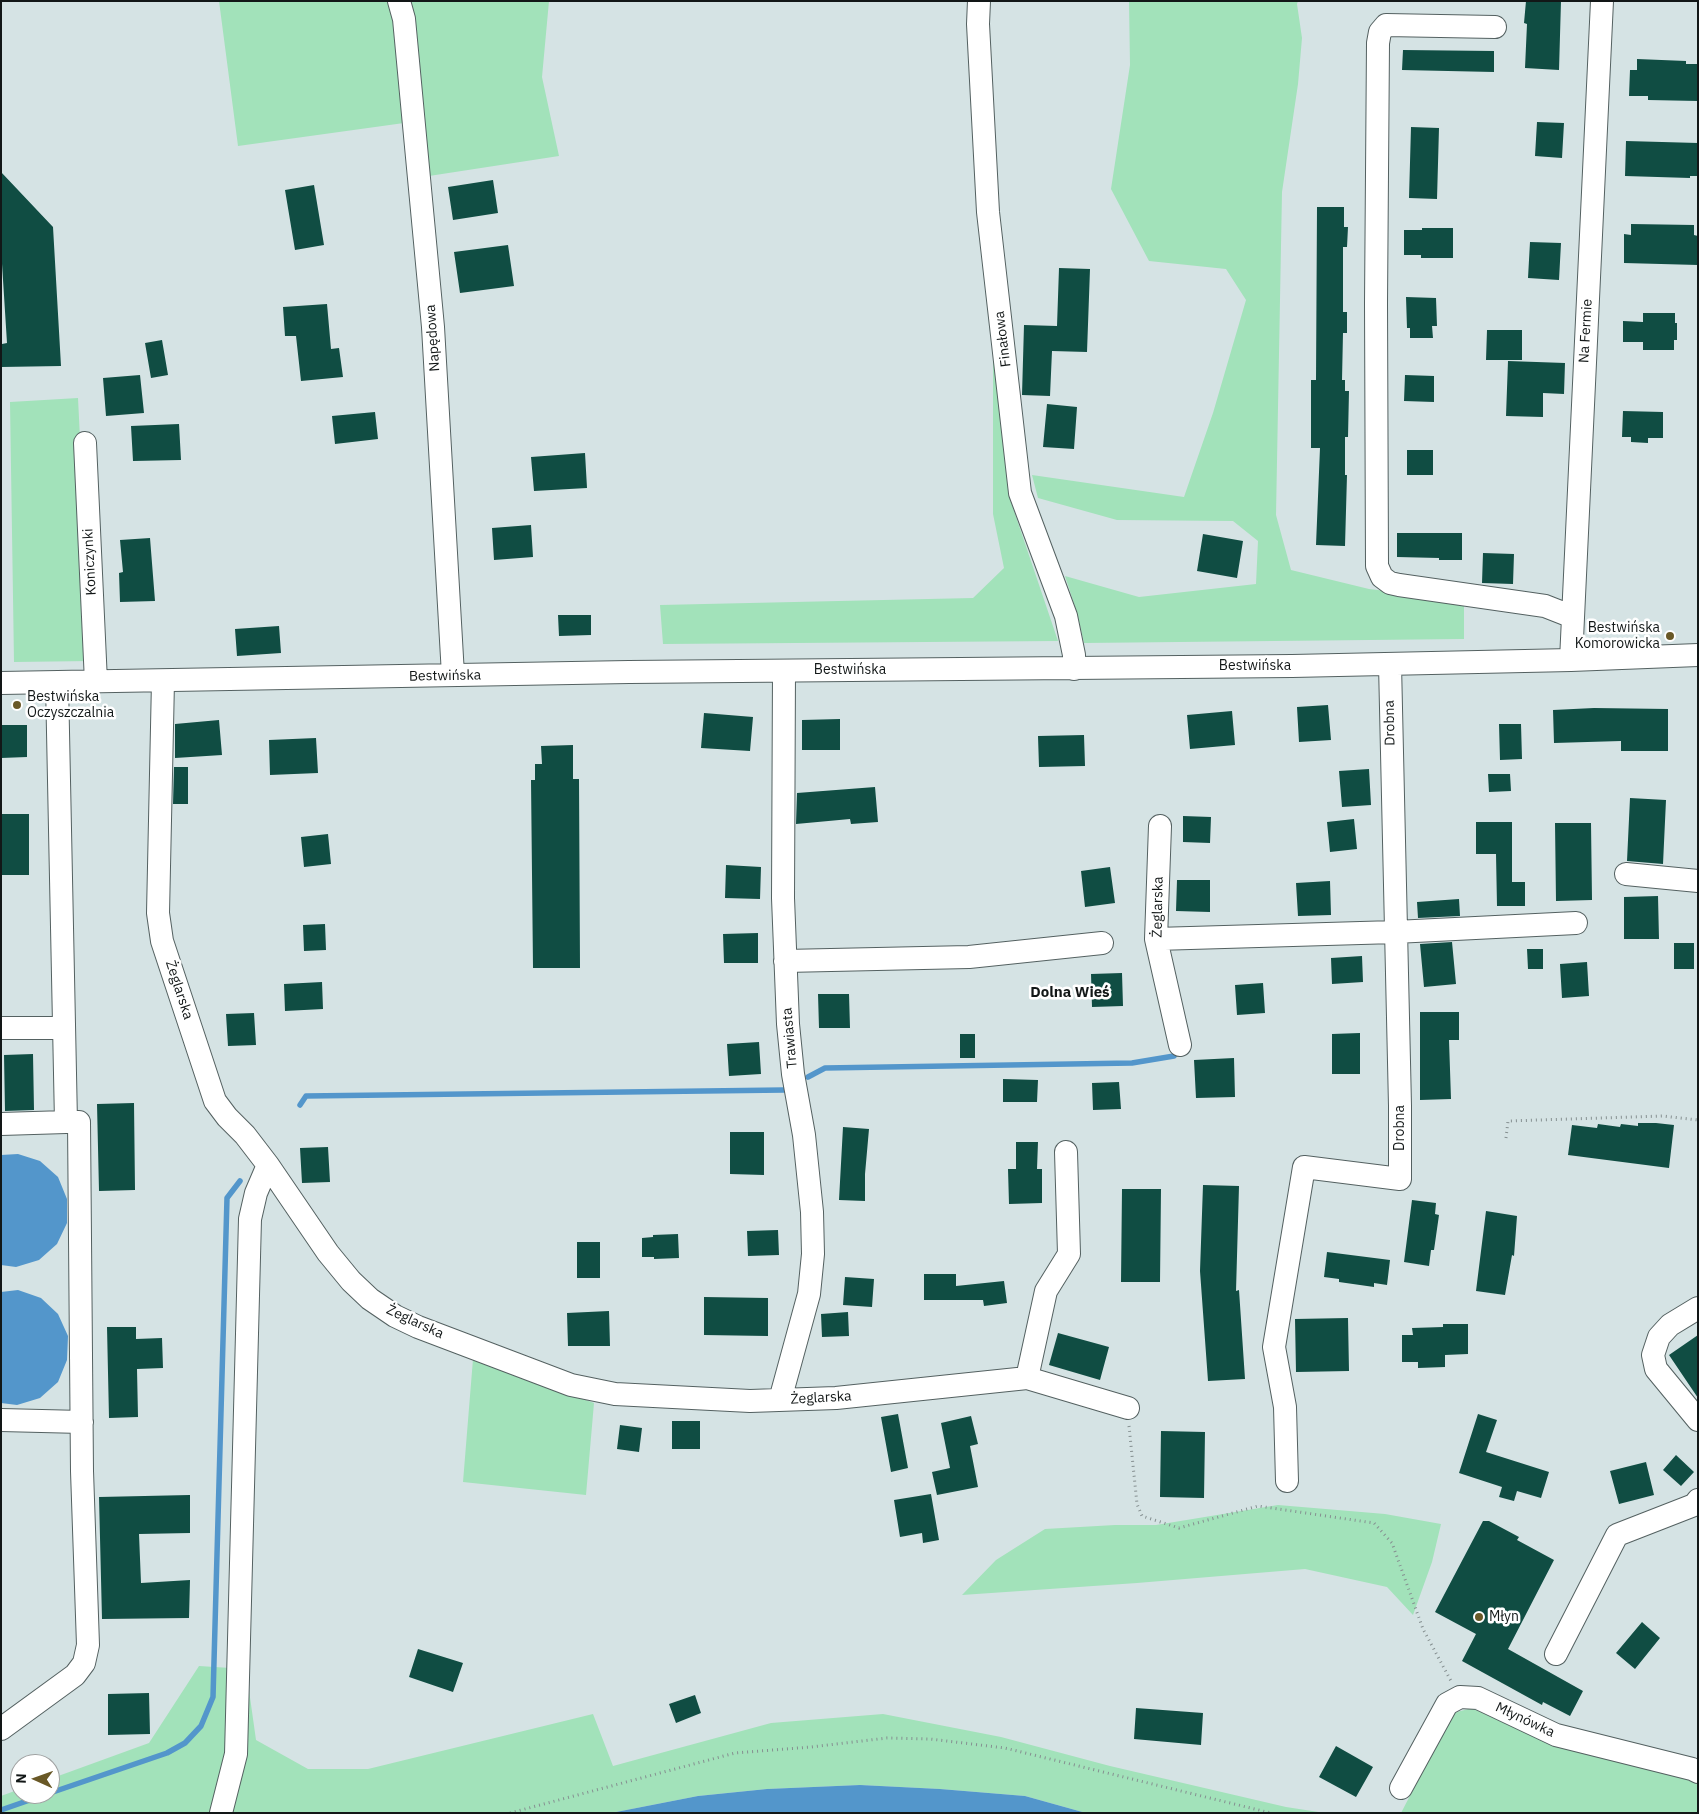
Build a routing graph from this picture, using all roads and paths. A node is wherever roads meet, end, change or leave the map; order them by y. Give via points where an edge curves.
1 (399, 1) edge
2 (979, 1) edge
3 (1602, 1) edge
4 (1495, 27) dead end
5 (85, 443) dead end
6 (1573, 617) junction
7 (1698, 655) edge
8 (1571, 660) junction
9 (1390, 664) junction
10 (1074, 669) junction
11 (784, 671) junction
12 (453, 676) junction
13 (163, 681) junction
14 (96, 682) junction
15 (1, 683) edge
16 (57, 683) junction
17 (1160, 826) dead end
18 (1626, 874) dead end
19 (1698, 881) edge
20 (1576, 923) dead end
21 (1395, 932) junction
22 (1156, 939) junction
23 (1102, 943) dead end
24 (785, 961) junction
25 (1, 1028) edge
26 (64, 1028) junction
27 (1180, 1046) dead end
28 (1698, 1120) edge
29 (66, 1122) junction
30 (1, 1124) edge
31 (1506, 1138) dead end
32 (1066, 1152) dead end
33 (268, 1165) junction
34 (1698, 1308) edge
35 (1027, 1378) junction
36 (780, 1400) junction
37 (1128, 1408) joint
38 (1, 1420) edge
39 (1698, 1420) edge
40 (82, 1422) junction
41 (1287, 1481) dead end
42 (1698, 1500) edge
43 (1556, 1654) dead end
44 (1460, 1696) junction
45 (1, 1729) edge
46 (1698, 1772) edge
47 (1401, 1788) dead end
48 (221, 1813) edge
49 (510, 1813) edge
50 (1271, 1813) edge

1 - 12 street, Napędowa via 404,19 433,327
2 - 10 street, Finałowa via 988,212 1020,493 1066,616
3 - 6 street, Na Fermie
4 - 6 street via 1386,25 1380,32 1376,293 1377,566 1382,577 1399,586 1545,606
5 - 14 street, Koniczynki
6 - 8 street, Na Fermie
7 - 8 street, Bestwińska
8 - 9 street, Bestwińska
9 - 10 street, Bestwińska
9 - 21 street, Drobna
10 - 11 street, Bestwińska
11 - 12 street, Bestwińska
11 - 24 street, Trawiasta
12 - 13 street, Bestwińska
13 - 14 street, Bestwińska
13 - 33 street, Żeglarska via 158,913 162,941 215,1101
14 - 16 street, Bestwińska
15 - 16 street, Bestwińska
16 - 26 street
17 - 22 street, Żeglarska
18 - 19 street
20 - 21 street
21 - 22 street
21 - 41 street, Drobna via 1400,1179 1304,1167 1274,1347 1285,1407
22 - 27 street, Żeglarska
23 - 24 street via 969,958
24 - 36 street, Trawiasta via 788,1024 804,1135 813,1254 809,1294
25 - 26 street
26 - 29 street
28 - 31 path via 1663,1116 1508,1121
29 - 30 street
29 - 40 street via 80,1122
32 - 35 street via 1069,1254 1046,1291
33 - 36 street, Żeglarska via 328,1253 351,1280 370,1299 418,1327 571,1385 595,1391 655,1398
33 - 48 street via 256,1193 250,1219 236,1754
34 - 39 street via 1670,1325 1658,1337 1653,1355 1656,1369
35 - 36 street, Żeglarska via 836,1398
35 - 37 street, Żeglarska
37 - 44 path via 1137,1504 1142,1516 1179,1528 1258,1506 1374,1523 1392,1543 1423,1629
38 - 40 street
40 - 45 street via 88,1645 84,1663 75,1675
42 - 43 street via 1694,1505 1617,1535
44 - 46 street, Młynówka via 1478,1698 1556,1735
44 - 47 street via 1447,1704
49 - 50 path via 735,1753 887,1738 930,1739 1005,1748

